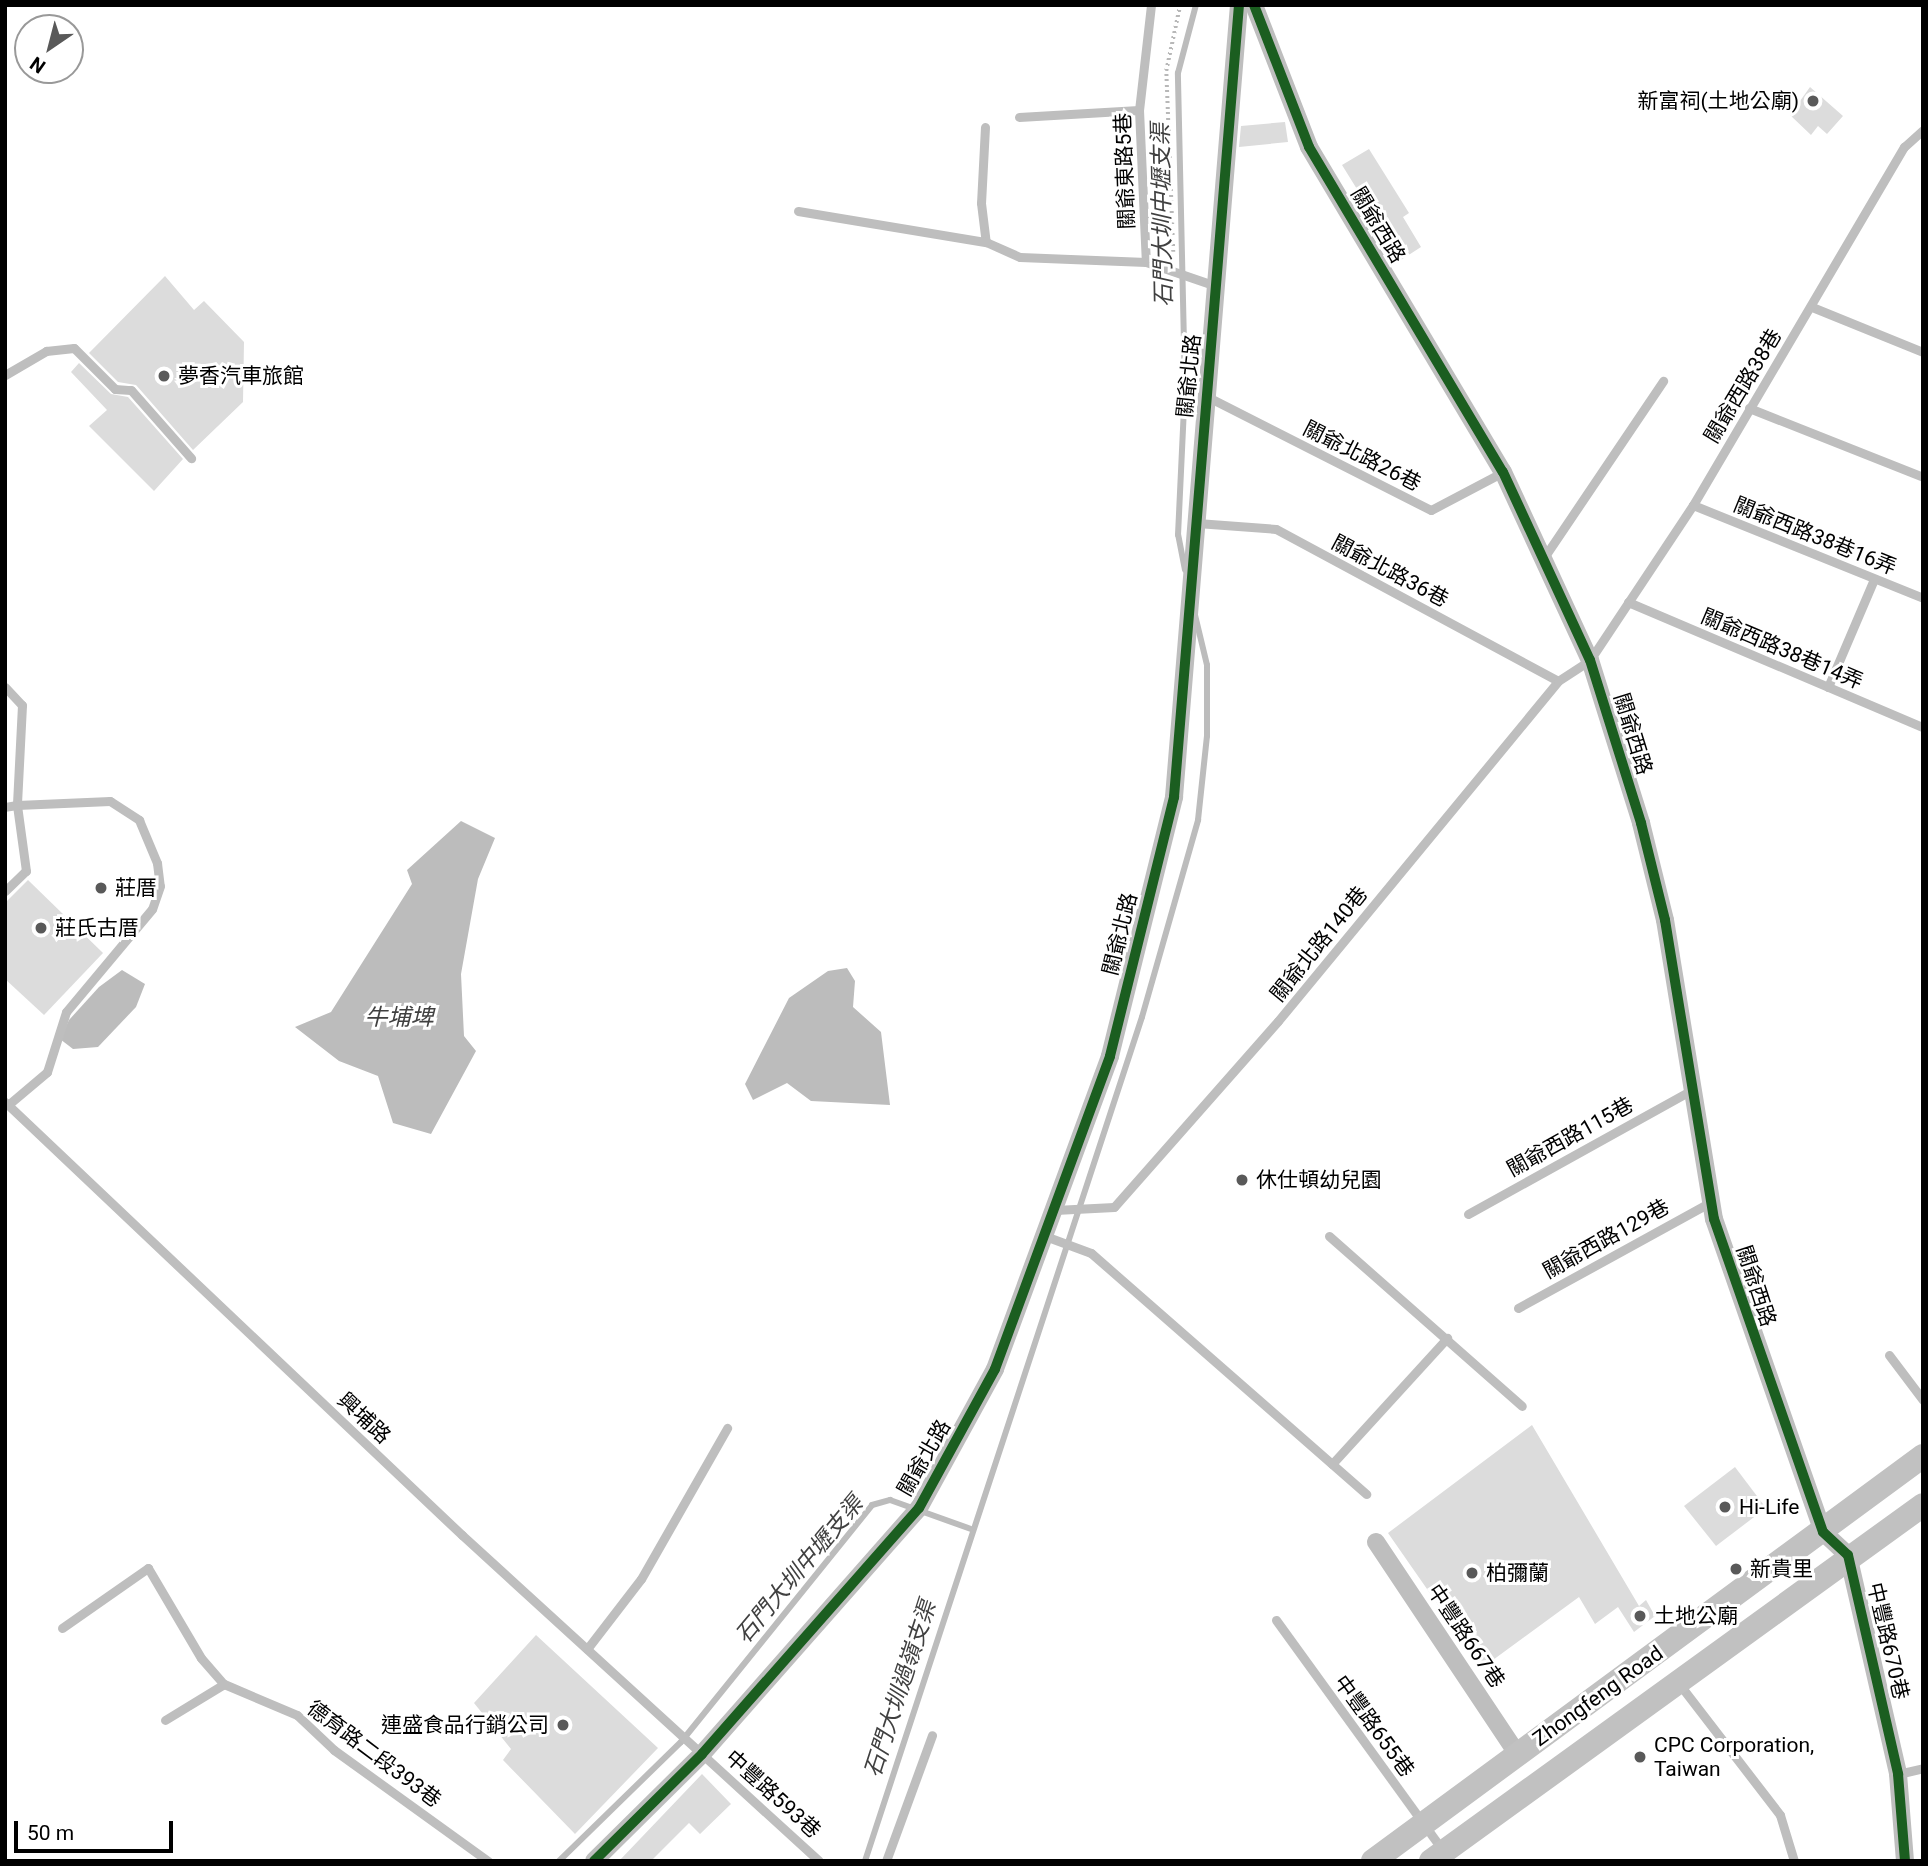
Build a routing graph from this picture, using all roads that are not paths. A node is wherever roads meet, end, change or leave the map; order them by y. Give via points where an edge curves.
1 (1151, 5) edge
2 (1239, 5) edge
3 (1254, 5) edge
4 (1139, 110) junction
5 (1018, 117) dead end
6 (985, 127) dead end
7 (1923, 130) edge
8 (798, 211) dead end
9 (986, 242) junction
10 (1146, 262) junction
11 (1216, 286) junction
12 (1812, 307) junction
13 (1923, 352) edge
14 (5, 375) edge
15 (1663, 381) dead end
16 (1205, 396) junction
17 (1749, 408) junction
18 (191, 458) dead end
19 (1503, 472) junction
20 (1923, 477) edge
21 (1693, 505) junction
22 (1197, 523) junction
23 (1543, 559) junction
24 (1874, 579) junction
25 (1923, 598) edge
26 (1628, 602) junction
27 (1590, 660) junction
28 (1558, 681) junction
29 (5, 687) edge
30 (1828, 687) junction
31 (1923, 727) edge
32 (18, 805) junction
33 (5, 807) edge
34 (5, 891) edge
35 (1690, 1091) junction
36 (7, 1103) edge
37 (1711, 1202) junction
38 (1055, 1210) junction
39 (1468, 1214) dead end
40 (1045, 1236) junction
41 (1329, 1236) dead end
42 (1518, 1308) dead end
43 (1447, 1338) junction
44 (1889, 1355) dead end
45 (1923, 1400) edge
46 (1522, 1406) dead end
47 (727, 1429) dead end
48 (1923, 1456) edge
49 (1332, 1464) junction
50 (1366, 1494) dead end
51 (1923, 1505) edge
52 (1823, 1531) junction
53 (1376, 1542) dead end
54 (1848, 1555) junction
55 (1276, 1620) dead end
56 (62, 1628) dead end
57 (587, 1649) junction
58 (1677, 1680) junction
59 (225, 1684) junction
60 (164, 1720) dead end
61 (932, 1735) dead end
62 (702, 1754) junction
63 (1518, 1755) junction
64 (1923, 1768) edge
65 (1898, 1774) junction
66 (1423, 1824) junction
67 (1438, 1856) edge
68 (488, 1861) edge
69 (594, 1861) edge
70 (819, 1861) edge
71 (886, 1861) edge
72 (1373, 1861) edge
73 (1794, 1861) edge
74 (1905, 1861) edge

1 - 4 lane, 關爺東路5巷
2 - 11 street, 關爺北路
3 - 19 street, 關爺西路 via 1309,147
4 - 5 lane
4 - 10 lane, 關爺東路5巷
6 - 9 lane via 981,203
7 - 12 lane, 關爺西路38巷 via 1904,147
8 - 9 lane
9 - 10 lane via 1020,257
10 - 11 lane
11 - 16 street, 關爺北路
12 - 13 lane
12 - 17 lane, 關爺西路38巷
14 - 18 lane via 47,351 74,348 116,389 131,390
15 - 23 lane
16 - 19 lane, 關爺北路26巷 via 1431,510
16 - 22 street, 關爺北路
17 - 20 lane
17 - 21 lane, 關爺西路38巷
19 - 23 street, 關爺西路
21 - 24 lane, 關爺西路38巷16弄
21 - 26 lane, 關爺西路38巷
22 - 28 lane, 關爺北路36巷 via 1276,529
22 - 38 street, 關爺北路 via 1174,796 1110,1056
23 - 27 street, 關爺西路
24 - 25 lane, 關爺西路38巷16弄
24 - 30 lane
26 - 27 lane, 關爺西路38巷
26 - 30 lane, 關爺西路38巷14弄
27 - 28 lane, 關爺北路140巷
27 - 35 street, 關爺西路 via 1641,823 1665,920
28 - 38 lane, 關爺北路140巷 via 1278,1021 1114,1207
29 - 32 lane via 22,705
30 - 31 lane, 關爺西路38巷14弄
32 - 33 lane
32 - 34 lane via 26,871
32 - 36 lane via 110,801 139,820 157,863 160,886 152,909 66,1012 47,1072
35 - 37 street, 關爺西路
35 - 39 lane, 關爺西路115巷
36 - 57 lane, 興埔路
37 - 42 lane, 關爺西路129巷
37 - 52 street, 關爺西路 via 1760,1360
38 - 40 street, 關爺北路
40 - 49 lane via 1091,1253
40 - 62 street, 關爺北路 via 995,1369 919,1508
41 - 43 lane
43 - 46 lane
43 - 49 lane
44 - 45 lane
47 - 57 lane via 640,1579
48 - 52 main road, Zhongfeng Road
49 - 50 lane
51 - 54 main road, Zhongfeng Road
52 - 54 street
52 - 63 main road, Zhongfeng Road
53 - 63 street, 中豐路667巷
54 - 58 main road, Zhongfeng Road
54 - 65 street, 中豐路670巷
55 - 66 lane, 中豐路655巷
56 - 59 lane, 德育路二段393巷 via 148,1568 201,1658
57 - 62 lane, 興埔路
58 - 67 main road, Zhongfeng Road
58 - 73 lane via 1780,1815
59 - 60 lane
59 - 68 lane, 德育路二段393巷 via 297,1715 334,1750
61 - 71 lane
62 - 69 street, 關爺北路
62 - 70 lane, 中豐路593巷
63 - 66 main road, Zhongfeng Road
64 - 65 lane
65 - 74 street, 中豐路670巷
66 - 67 lane, 中豐路655巷
66 - 72 main road, Zhongfeng Road

